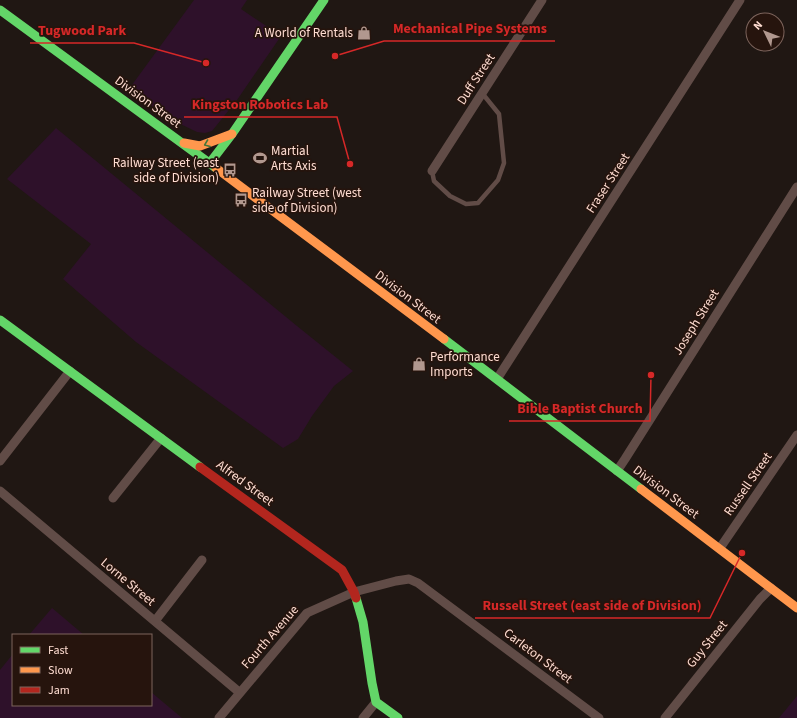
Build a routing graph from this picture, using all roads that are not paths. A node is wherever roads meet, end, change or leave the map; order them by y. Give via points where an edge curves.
1 (324, 0) edge
2 (542, 0) edge
3 (740, 0) edge
4 (0, 10) edge
5 (482, 93) junction
6 (232, 134) junction
7 (181, 142) junction
8 (209, 164) junction
9 (432, 171) joint
10 (797, 187) edge
11 (0, 320) edge
12 (70, 370) junction
13 (496, 379) junction
14 (797, 435) edge
15 (161, 438) junction
16 (0, 461) edge
17 (617, 471) junction
18 (0, 491) edge
19 (113, 498) dead end
20 (720, 548) junction
21 (202, 560) dead end
22 (771, 588) junction
23 (354, 592) junction
24 (797, 608) edge
25 (154, 620) junction
26 (239, 692) junction
27 (376, 702) junction
28 (219, 718) edge
29 (363, 718) edge
30 (398, 718) edge
31 (599, 718) edge
32 (665, 718) edge

1 - 6 main road
2 - 5 street, Duff Street
3 - 13 street, Fraser Street
4 - 7 main road, Division Street
5 - 9 street, Duff Street
5 - 9 lane via 499,114 504,163 498,180 478,203 466,204 439,187 434,181
6 -> 7 main road via 200,146
6 - 8 main road
7 - 8 main road, Division Street
8 - 13 main road, Division Street
10 - 17 street, Joseph Street
11 - 12 main road, Alfred Street
12 - 15 main road, Alfred Street
12 - 16 street
13 - 17 main road, Division Street
14 - 20 street, Russell Street
15 - 19 street
15 - 23 main road, Alfred Street via 342,570
17 - 20 main road, Division Street
18 - 25 street, Lorne Street
20 - 22 main road, Division Street
21 - 25 street
22 - 24 main road, Division Street
22 - 32 street, Guy Street
23 - 26 street, Fourth Avenue via 307,613
23 - 27 main road, Alfred Street via 363,622
23 - 31 street, Carleton Street via 396,581 409,579 418,582
25 - 26 street, Lorne Street
26 - 28 street, Fourth Avenue
27 - 29 street
27 - 30 main road

